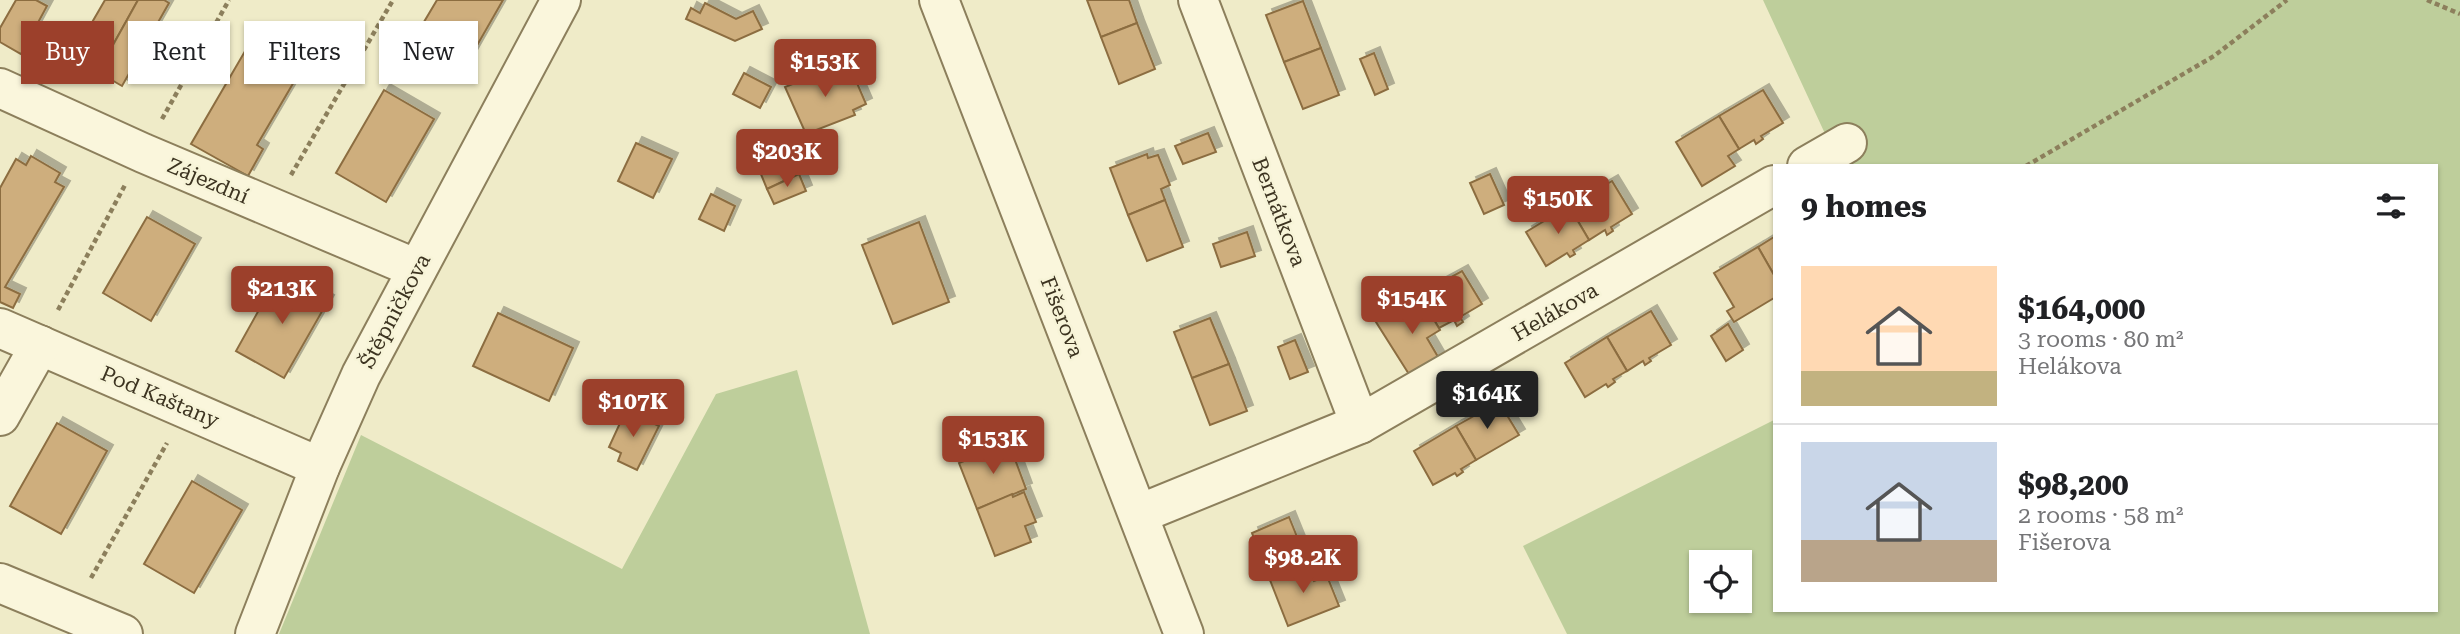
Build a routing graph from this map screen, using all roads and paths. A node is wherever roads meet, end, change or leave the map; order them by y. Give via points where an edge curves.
1 (229, 0) edge
2 (393, 0) edge
3 (561, 0) edge
4 (939, 0) edge
5 (1198, 0) edge
6 (2287, 0) edge
7 (2427, 0) edge
8 (2460, 14) edge
9 (0, 88) edge
10 (1847, 143) dead end
11 (143, 153) junction
12 (1810, 164) edge
13 (2029, 164) edge
14 (1773, 186) edge
15 (272, 208) junction
16 (417, 269) junction
17 (0, 328) edge
18 (40, 345) junction
19 (187, 409) junction
20 (0, 416) edge
21 (1360, 424) junction
22 (320, 467) junction
23 (1139, 514) junction
24 (0, 583) edge
25 (71, 612) junction
26 (123, 634) edge
27 (255, 634) edge
28 (1184, 634) edge

1 - 11 path
2 - 15 path
3 - 16 street, Štěpničkova
4 - 23 street, Fišerova
5 - 21 street, Bernátkova
6 - 13 path via 2214,56
7 - 8 path
9 - 11 street, Zájezdní
10 - 12 street
11 - 15 street, Zájezdní
11 - 18 path
14 - 21 street, Helákova
15 - 16 street, Zájezdní
16 - 22 street, Štěpničkova via 361,375
17 - 18 street, Pod Kaštany
18 - 19 street, Pod Kaštany
18 - 20 street
19 - 22 street, Pod Kaštany
19 - 25 path
21 - 23 street, Helákova
22 - 27 street, Štěpničkova
23 - 28 street, Fišerova
24 - 25 street
25 - 26 street

